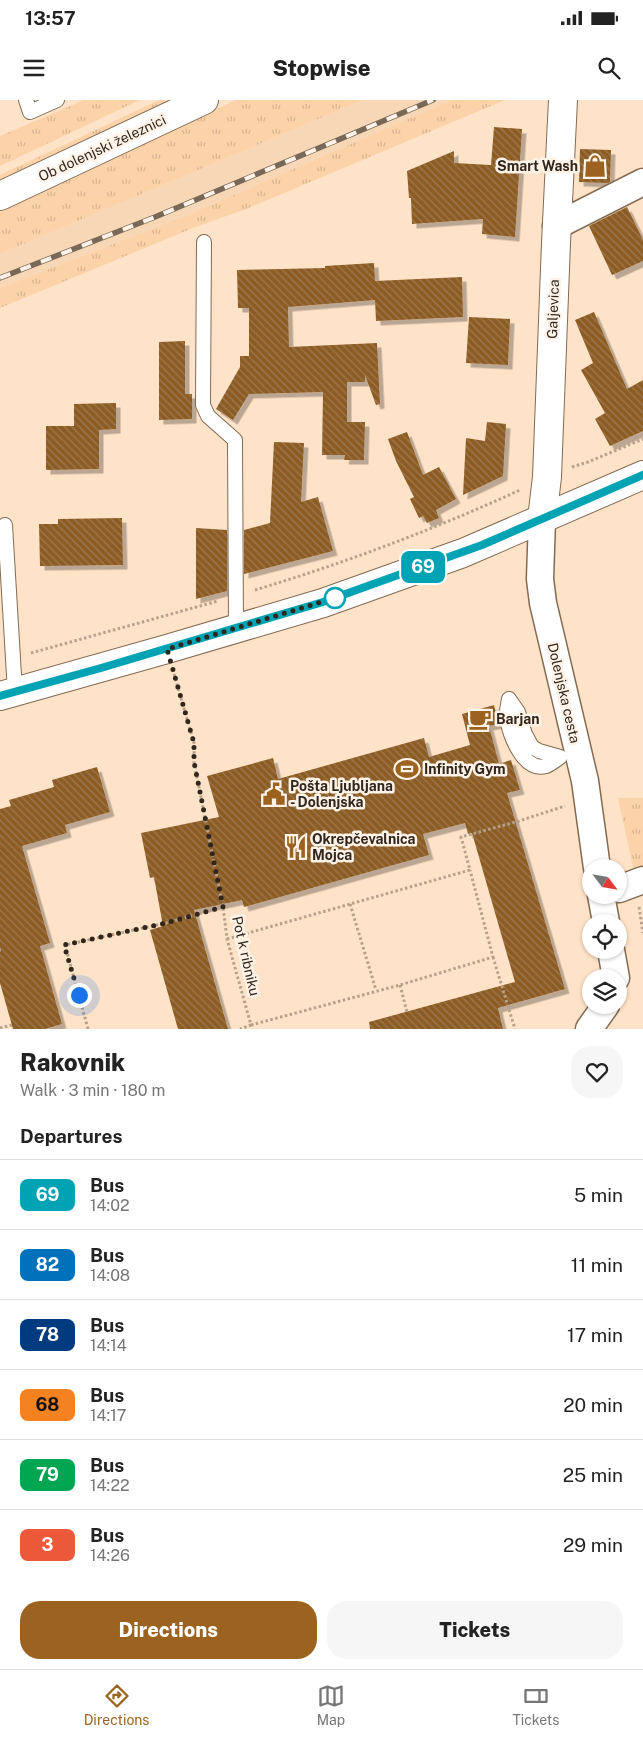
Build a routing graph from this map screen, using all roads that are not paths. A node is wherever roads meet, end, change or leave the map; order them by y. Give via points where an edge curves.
1 (26, 100) edge
2 (56, 100) edge
3 (563, 100) edge
4 (195, 102) edge
5 (643, 182) edge
6 (0, 196) edge
7 (556, 226) junction
8 (204, 242) dead end
9 (643, 475) edge
10 (542, 519) junction
11 (5, 525) dead end
12 (236, 629) junction
13 (8, 694) edge
14 (560, 757) joint
15 (596, 859) edge
16 (600, 1014) edge
17 (589, 1029) edge

1 - 2 lane via 30,112
3 - 7 main road, Galjevica
4 - 6 main road, Ob dolenjski železnici
5 - 7 street
7 - 10 main road, Galjevica via 547,477
8 - 12 lane via 203,405 208,416 235,440
9 - 10 main road
10 - 12 main road via 441,560
10 - 15 street, Dolenjska cesta via 540,578 543,603 586,781
11 - 13 lane via 13,658
12 - 13 main road
14 - 14 lane via 532,747 509,699 507,717 522,755 540,766 547,766
16 - 17 street

